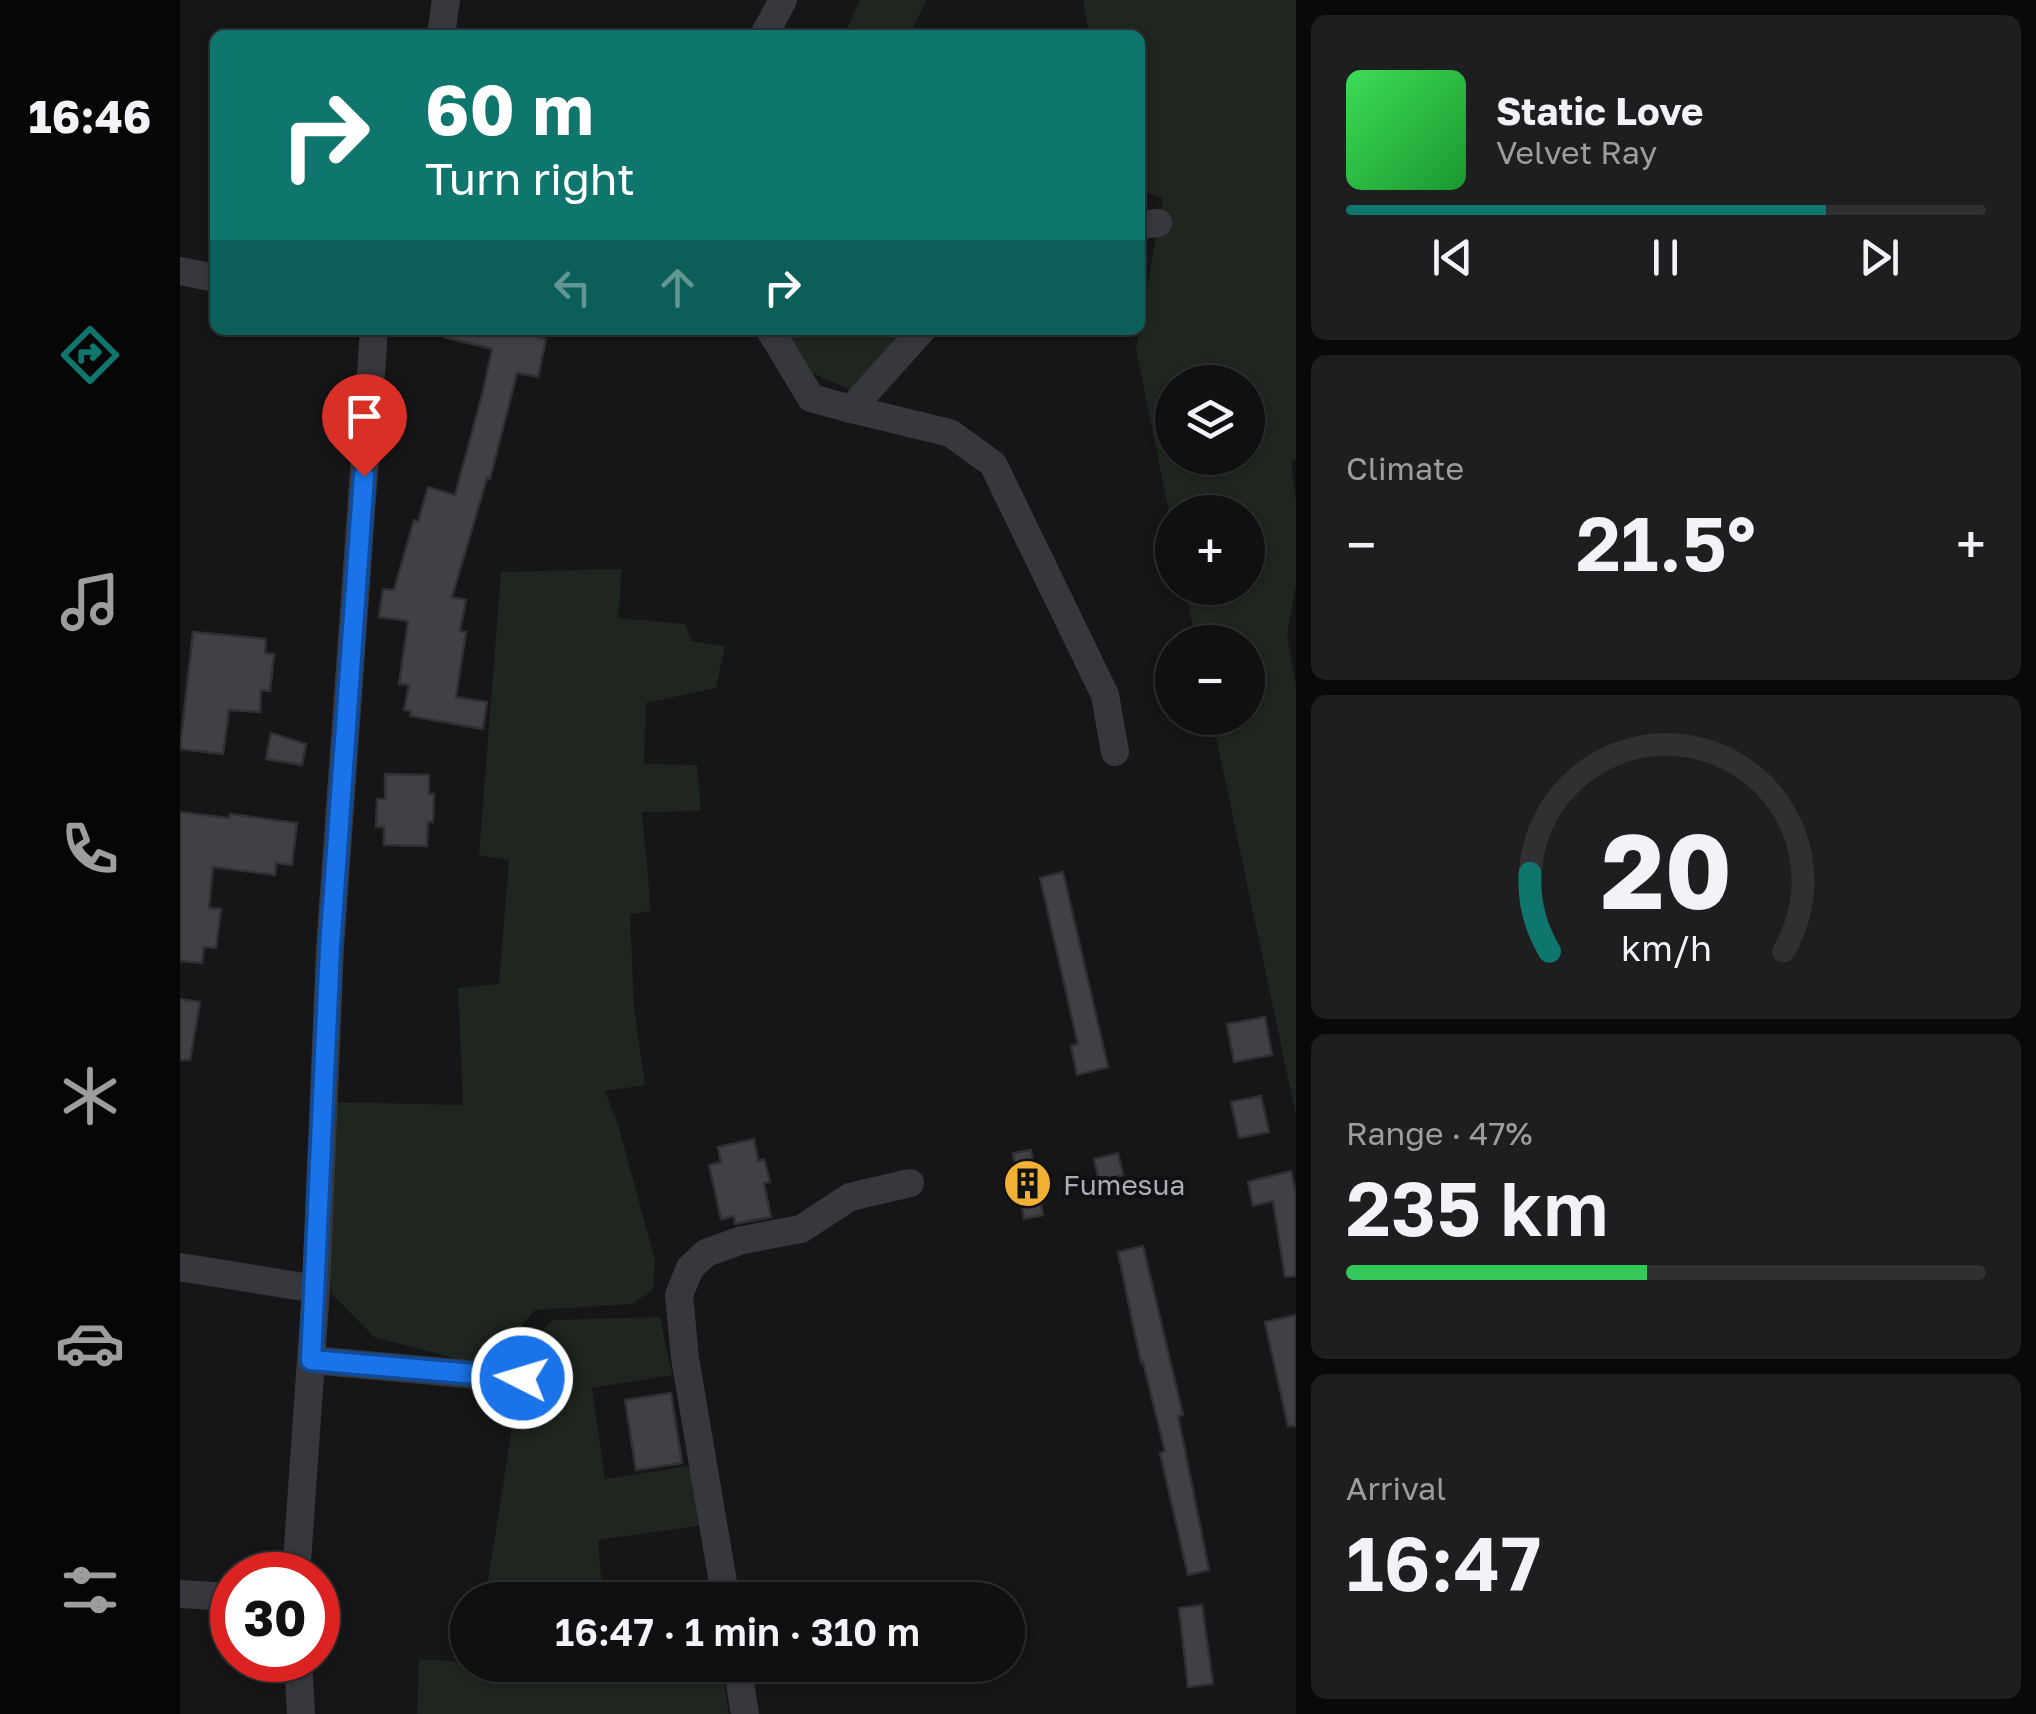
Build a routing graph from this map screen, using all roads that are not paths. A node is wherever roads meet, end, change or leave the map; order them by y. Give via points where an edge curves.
1 (446, 0) edge
2 (783, 0) edge
3 (442, 30) edge
4 (767, 30) edge
5 (180, 271) edge
6 (210, 277) edge
7 (374, 335) edge
8 (773, 335) edge
9 (918, 335) edge
10 (851, 409) junction
11 (1115, 752) dead end
12 (910, 1183) dead end
13 (180, 1267) edge
14 (316, 1289) junction
15 (311, 1360) junction
16 (522, 1378) dead end
17 (298, 1552) edge
18 (723, 1582) edge
19 (180, 1594) edge
20 (210, 1596) edge
21 (300, 1682) edge
22 (740, 1682) edge
23 (302, 1714) edge
24 (745, 1714) edge

1 - 3 street
2 - 4 street
5 - 6 street
7 - 14 street via 330,948
8 - 10 street via 812,398
9 - 10 street
10 - 11 street via 950,433 993,464 1105,695
12 - 18 street via 850,1197 800,1230 742,1240 706,1253 690,1268 679,1295
13 - 14 street
14 - 15 street
15 - 16 street
15 - 17 street
19 - 20 street
21 - 23 street
22 - 24 street

